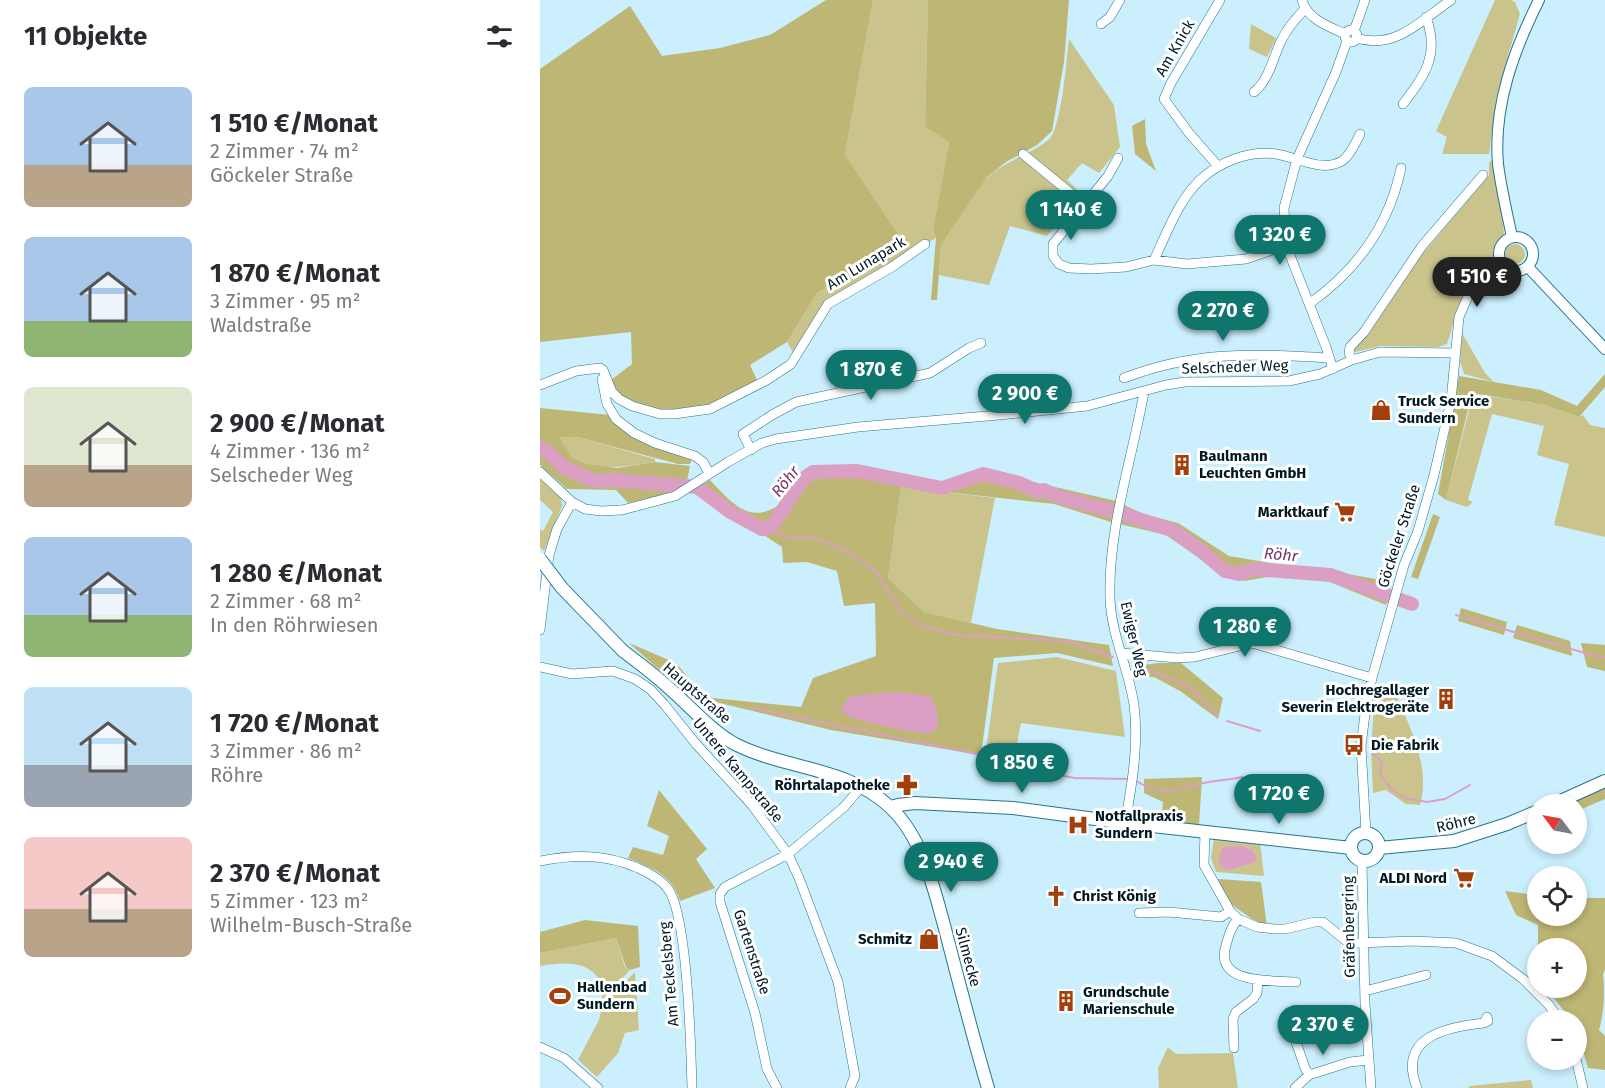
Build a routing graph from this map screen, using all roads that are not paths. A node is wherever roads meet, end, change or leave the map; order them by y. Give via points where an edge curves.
1 (1120, 0) edge
2 (1220, 0) edge
3 (1365, 0) edge
4 (1451, 0) edge
5 (1538, 0) edge
6 (1303, 5) edge
7 (1426, 17) junction
8 (1101, 24) dead end
9 (1351, 36) junction
10 (1254, 92) dead end
11 (1402, 104) dead end
12 (1360, 134) dead end
13 (1023, 153) dead end
14 (1118, 158) dead end
15 (1298, 159) junction
16 (1218, 166) junction
17 (1401, 168) dead end
18 (1483, 175) dead end
19 (1085, 205) junction
20 (1512, 237) junction
21 (925, 244) dead end
22 (1287, 244) junction
23 (1154, 260) junction
24 (1500, 263) junction
25 (1528, 267) junction
26 (1309, 304) junction
27 (981, 343) dead end
28 (1605, 349) edge
29 (1455, 353) junction
30 (1329, 358) junction
31 (1352, 360) junction
32 (600, 368) junction
33 (1333, 369) junction
34 (1124, 378) dead end
35 (540, 385) edge
36 (1144, 392) junction
37 (751, 450) junction
38 (540, 472) edge
39 (705, 476) junction
40 (572, 502) junction
41 (540, 559) edge
42 (543, 571) edge
43 (540, 630) edge
44 (1121, 653) junction
45 (540, 667) edge
46 (1372, 678) junction
47 (1605, 782) edge
48 (862, 786) junction
49 (1577, 794) edge
50 (891, 807) junction
51 (1527, 816) edge
52 (1125, 823) junction
53 (1205, 831) junction
54 (1366, 833) junction
55 (1351, 848) junction
56 (1379, 848) junction
57 (788, 854) junction
58 (540, 861) edge
59 (1362, 862) junction
60 (1230, 911) junction
61 (1139, 913) dead end
62 (1238, 919) junction
63 (1365, 943) junction
64 (1426, 975) dead end
65 (1258, 980) junction
66 (1296, 982) dead end
67 (1365, 991) junction
68 (1552, 1010) edge
69 (1484, 1023) dead end
70 (1295, 1039) dead end
71 (1237, 1043) dead end
72 (540, 1047) edge
73 (1368, 1060) junction
74 (1579, 1070) edge
75 (1309, 1074) junction
76 (855, 1086) edge
77 (598, 1088) edge
78 (692, 1088) edge
79 (777, 1088) edge
80 (988, 1088) edge
81 (1295, 1088) edge
82 (1371, 1088) edge
83 (1417, 1088) edge
84 (1583, 1088) edge

1 - 8 street
2 - 16 street, Am Knick via 1164,99
3 - 9 street
4 - 7 street
5 - 20 street via 1511,66 1499,131 1498,165
6 - 9 street via 1322,24
6 - 10 street via 1282,39 1262,86
7 - 9 street via 1396,38 1376,42
7 - 11 street via 1432,36 1430,59 1422,78
9 - 15 street
12 - 15 street via 1344,160 1327,167
13 - 19 street
14 - 19 street
15 - 16 street via 1254,154
15 - 22 street via 1284,208
16 - 23 street via 1190,192
17 - 26 street via 1396,194 1367,249 1350,271
18 - 31 street via 1422,246 1350,347
19 - 23 street via 1053,244 1053,256 1059,264 1091,269
20 - 24 street via 1499,248
20 - 25 street via 1523,238 1530,244 1533,258
21 - 32 street, Am Lunapark via 828,304 791,364 710,409 660,414 632,406 612,392
22 - 23 street via 1246,259 1187,264
22 - 26 street
24 - 25 street via 1511,271
24 - 29 street, Göckeler Straße via 1479,280 1467,298 1459,317
25 - 28 street
26 - 30 street
27 - 37 street via 930,374 796,402 743,434
29 - 31 street, Selscheder Weg via 1392,351
29 - 46 street, Göckeler Straße via 1451,401 1434,475
30 - 33 street
30 - 34 street via 1257,354 1202,357
31 - 33 street, Selscheder Weg
32 - 35 street via 576,371
32 - 39 street via 607,404 616,419 655,443 695,456 704,462
33 - 36 street, Selscheder Weg via 1289,381 1185,382
36 - 37 street, Selscheder Weg via 1087,406 858,427 776,439
36 - 44 street, Ewiger Weg via 1110,563 1110,610
37 - 39 street, Selscheder Weg
38 - 40 street, Selscheder Weg
39 - 40 street, Selscheder Weg via 667,500 611,511 592,511
40 - 42 street via 552,541
41 - 48 main road, Hauptstraße, bridge via 562,588 623,651 714,730 734,743 776,759
42 - 43 street
44 - 46 street via 1195,657 1252,643
44 - 52 street, Ewiger Weg via 1134,706 1135,730 1133,779
45 - 57 street, Untere Kampstraße via 573,674 613,671 650,689 752,805
46 - 54 street, Göckeler Straße via 1361,746
47 - 49 main road
48 - 50 main road, Hauptstraße
48 - 57 street, Gartenstraße via 844,807
50 - 52 main road via 915,803 1013,808
50 - 80 main road, Silmecke via 920,851 933,887
51 - 56 main road, Röhre via 1454,841
52 - 53 main road
53 - 55 main road
53 - 60 street via 1204,865
54 - 55 main road via 1354,839
54 - 56 main road via 1376,838
55 - 59 main road
56 - 59 main road via 1373,859
57 - 76 street, Untere Kampstraße via 838,982
57 - 79 street, Gartenstraße via 725,887 719,898 755,1013 767,1069
58 - 78 street, Am Teckelsberg via 606,857 644,871 668,888 677,909 685,964
59 - 63 street, Gräfenbergring
60 - 61 street via 1221,917
60 - 62 street
62 - 63 street via 1274,930 1323,922 1345,940
62 - 65 street via 1231,927 1225,964 1232,973
63 - 67 street, Gräfenbergring
63 - 68 street via 1456,943 1492,956 1523,979
64 - 67 street, Gräfenbergring
65 - 66 street
65 - 71 street via 1257,993 1233,1019
67 - 73 street, Gräfenbergring
69 - 83 street via 1439,1031 1421,1043 1412,1066
70 - 75 street
72 - 77 street via 564,1058
73 - 75 street
73 - 82 street, Gräfenbergring
74 - 84 street
75 - 81 street

